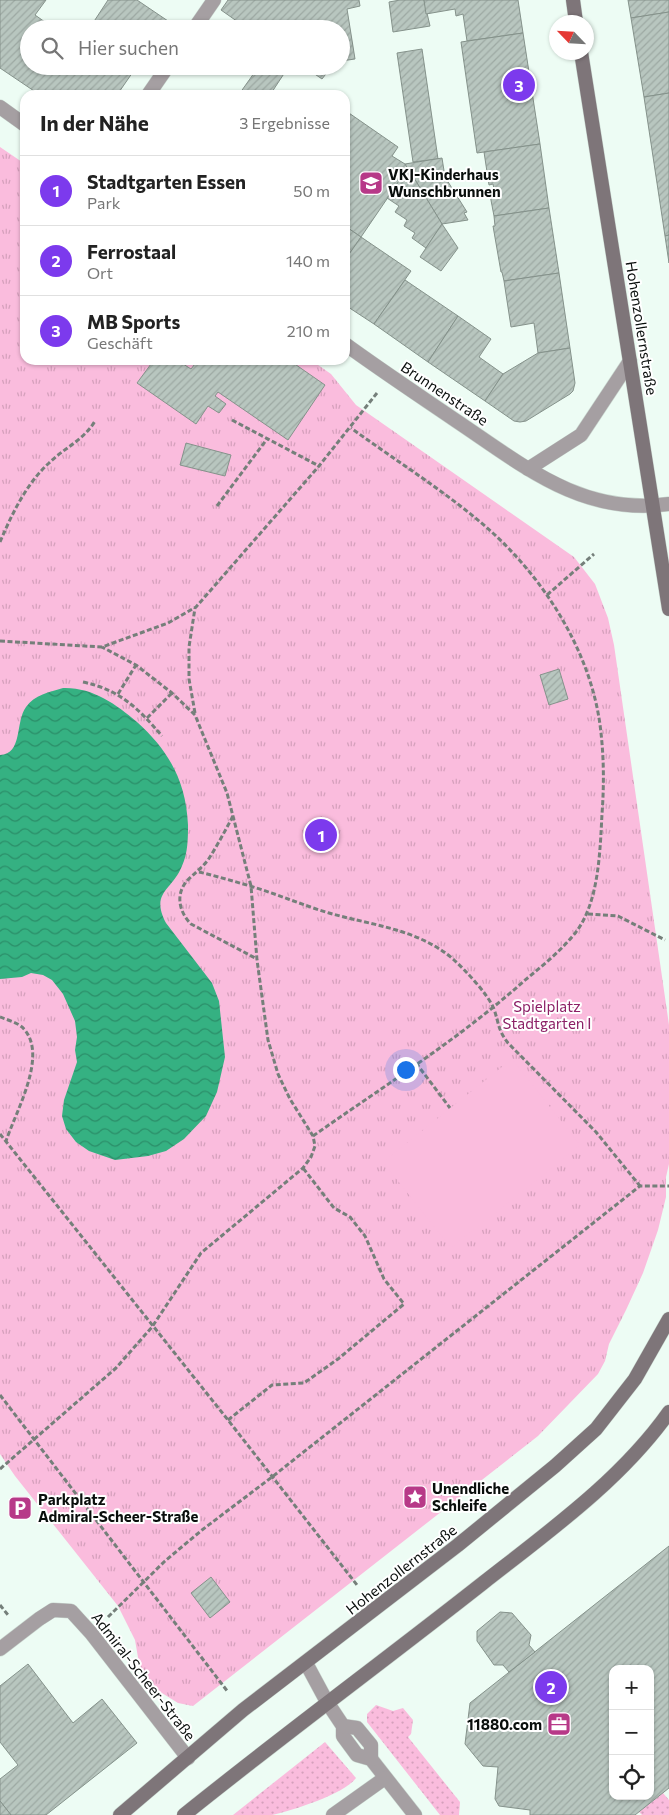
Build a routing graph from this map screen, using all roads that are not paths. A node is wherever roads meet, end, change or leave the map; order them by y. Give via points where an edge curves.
1 (214, 0) edge
2 (573, 0) edge
3 (575, 15) edge
4 (200, 20) edge
5 (581, 60) edge
6 (162, 75) edge
7 (151, 90) edge
8 (0, 107) edge
9 (20, 121) edge
10 (350, 348) edge
11 (630, 360) junction
12 (528, 469) junction
13 (669, 504) edge
14 (653, 507) junction
15 (669, 609) edge
16 (669, 1319) edge
17 (669, 1412) edge
18 (0, 1650) edge
19 (306, 1663) junction
20 (327, 1702) junction
21 (188, 1758) junction
22 (385, 1778) junction
23 (120, 1815) edge
24 (184, 1815) edge
25 (332, 1815) edge
26 (415, 1815) edge

1 - 4 street
2 - 3 main road
5 - 11 main road, Hohenzollernstraße
6 - 7 street
8 - 9 street
10 - 12 street, Brunnenstraße
11 - 12 street via 581,435
11 - 14 main road, Hohenzollernstraße
12 - 14 street, Brunnenstraße via 589,499
13 - 14 street, Brunnenstraße
14 - 15 main road, Hohenzollernstraße
16 - 19 main road, Hohenzollernstraße via 635,1378 596,1429 458,1545
17 - 20 main road via 655,1432 622,1466 547,1534
18 - 21 street, Admiral-Scheer-Straße via 53,1610 71,1611
19 - 20 street
19 - 21 main road, Hohenzollernstraße via 243,1710
20 - 22 street via 343,1726 343,1736 357,1755 371,1759
20 - 24 main road
21 - 23 main road, Hohenzollernstraße
22 - 25 street
22 - 26 street

